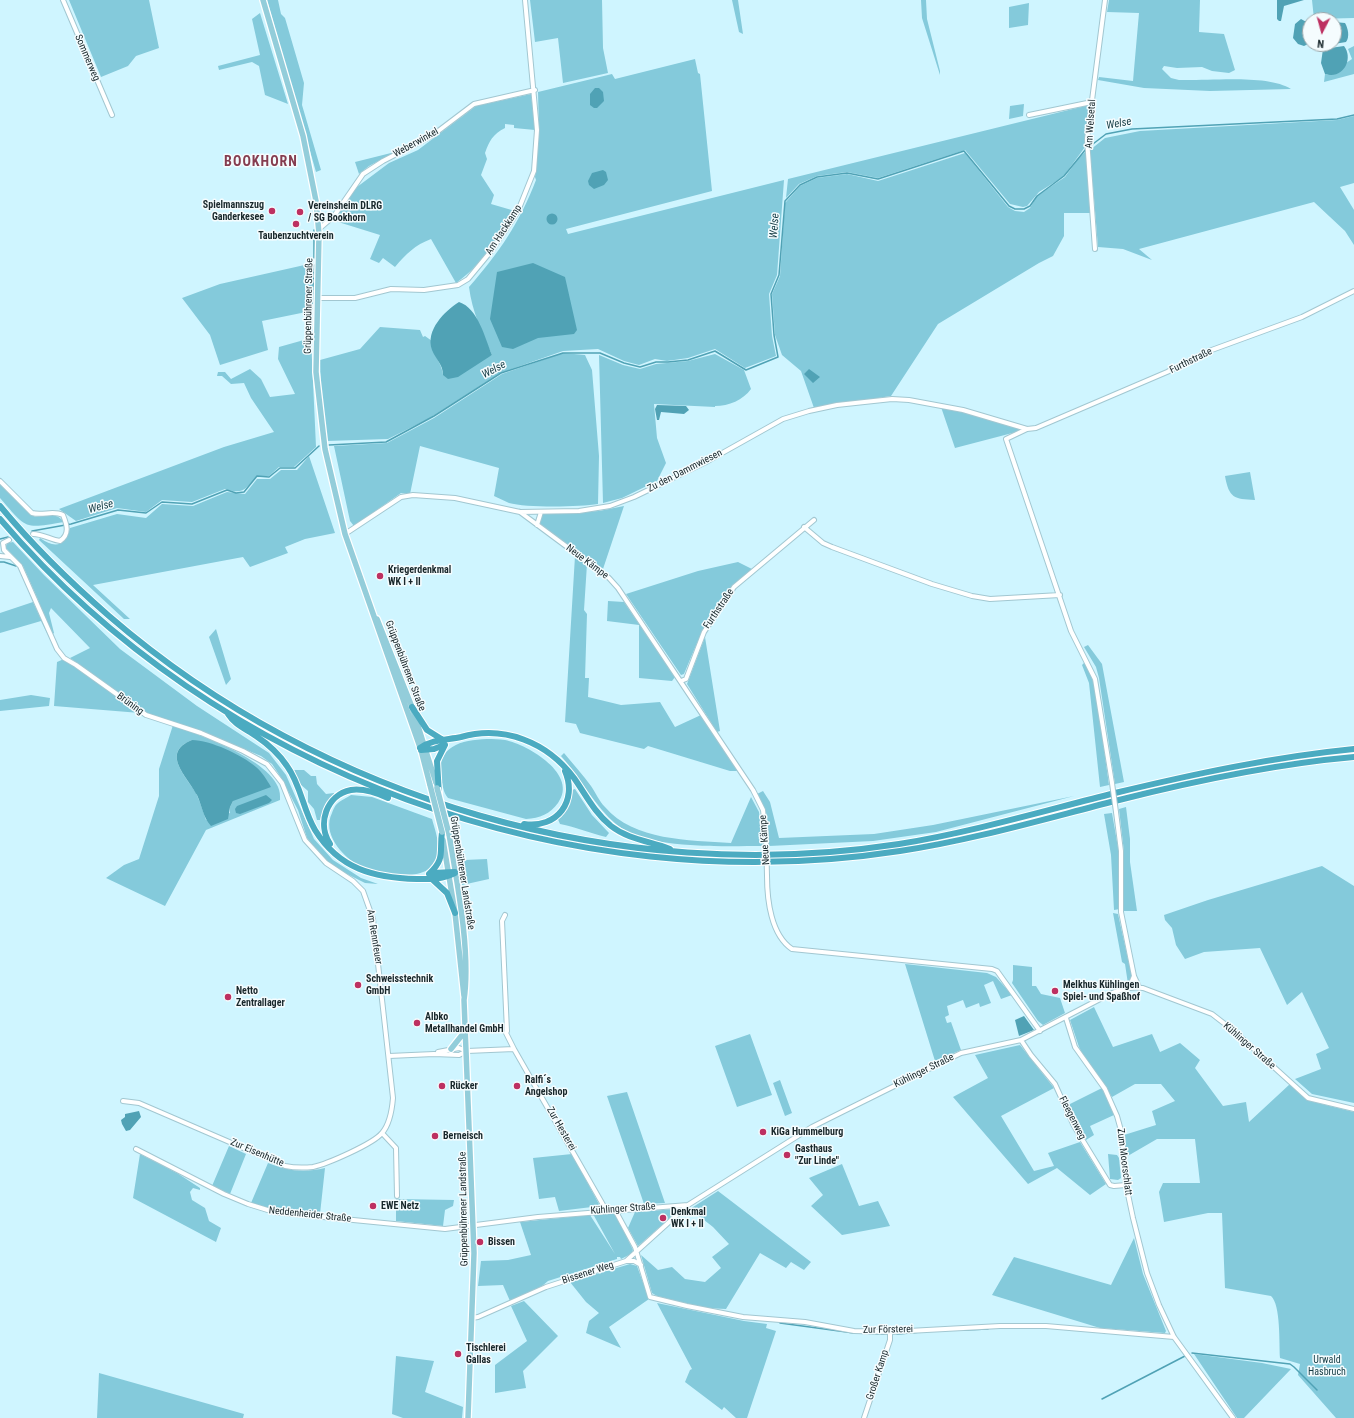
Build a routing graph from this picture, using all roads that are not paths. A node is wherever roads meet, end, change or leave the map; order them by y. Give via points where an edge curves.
1 (63, 0) edge
2 (262, 0) edge
3 (525, 0) edge
4 (1105, 0) edge
5 (535, 90) junction
6 (1092, 102) junction
7 (112, 115) dead end
8 (1029, 115) dead end
9 (319, 229) junction
10 (1095, 249) dead end
11 (1354, 291) edge
12 (318, 298) junction
13 (1027, 429) junction
14 (0, 481) edge
15 (0, 506) edge
16 (520, 512) junction
17 (541, 512) junction
18 (0, 519) edge
19 (814, 520) dead end
20 (537, 525) junction
21 (804, 527) junction
22 (34, 534) dead end
23 (345, 534) junction
24 (10, 540) dead end
25 (2, 545) edge
26 (0, 556) edge
27 (10, 557) junction
28 (1060, 595) junction
29 (373, 612) junction
30 (681, 681) junction
31 (412, 707) junction
32 (227, 713) junction
33 (417, 729) junction
34 (444, 742) junction
35 (423, 748) junction
36 (1354, 750) edge
37 (1354, 757) edge
38 (563, 766) junction
39 (439, 791) junction
40 (400, 798) junction
41 (290, 802) joint
42 (491, 819) junction
43 (442, 832) junction
44 (675, 851) junction
45 (339, 857) junction
46 (452, 873) junction
47 (429, 874) junction
48 (416, 879) junction
49 (433, 880) junction
50 (455, 913) junction
51 (505, 915) dead end
52 (1134, 976) junction
53 (1139, 987) junction
54 (1129, 988) junction
55 (464, 1000) junction
56 (1066, 1018) junction
57 (466, 1030) junction
58 (1040, 1031) junction
59 (1021, 1040) junction
60 (451, 1049) junction
61 (514, 1049) junction
62 (467, 1051) junction
63 (434, 1054) junction
64 (389, 1056) junction
65 (124, 1101) dead end
66 (1354, 1109) edge
67 (382, 1133) junction
68 (136, 1149) dead end
69 (1126, 1185) junction
70 (397, 1196) dead end
71 (688, 1205) junction
72 (606, 1210) junction
73 (615, 1210) junction
74 (474, 1224) junction
75 (637, 1252) junction
76 (626, 1261) junction
77 (641, 1265) junction
78 (472, 1318) junction
79 (890, 1332) junction
80 (1174, 1336) junction
81 (468, 1418) edge
82 (864, 1418) edge
83 (1233, 1418) edge

1 - 7 street, Sommerweg
2 - 9 main road, Grüppenbührener Straße via 303,136 312,174
3 - 5 street, Am Hackkamp
4 - 6 street, Am Welsetal
5 - 9 street, Weberwinkel via 474,104 433,135 383,161 363,174 334,216
5 - 12 street, Am Hackkamp via 537,130 534,170 530,184 518,211 492,250 468,279 458,285 443,288 391,289 355,298
6 - 8 street
6 - 10 street, Am Welsetal via 1088,151
9 - 12 main road, Grüppenbührener Straße
11 - 13 street, Furthstraße via 1302,317 1209,352 1036,428
12 - 23 main road, Grüppenbührener Straße via 316,372 325,449
13 - 17 street, Zu den Dammwiesen via 963,410 910,400 892,399 837,405 783,419 708,461 622,502 599,509
13 - 28 street, Furthstraße via 1006,439
14 - 22 street via 32,513 37,515 57,512 63,515 68,530 65,538 60,541 52,540
15 - 42 highway via 58,570 116,621 166,662 236,709 351,769 409,793
16 - 17 street, Zu den Dammwiesen
16 - 20 street, Neue Kämpe
16 - 23 street, Zu den Dammwiesen via 456,498 401,496
17 - 20 street
18 - 32 highway via 44,566 97,616 166,671
19 - 21 street, Furthstraße
20 - 30 street, Neue Kämpe via 609,578
21 - 28 street via 832,547 972,596 990,599
21 - 30 street, Furthstraße via 734,587 704,632 686,679
23 - 29 main road, Grüppenbührener Straße
24 - 25 street, Brüning
25 - 27 street, Brüning
26 - 27 street
27 - 41 street, Brüning via 20,566 57,649 64,658 146,715 201,732 261,760 276,773
28 - 52 street, bridge via 1072,631 1095,679 1121,851 1121,912
29 - 31 main road, Grüppenbührener Straße via 393,655
29 - 33 main road, Grüppenbührener Straße
30 - 58 street, Neue Kämpe, bridge via 759,801 764,816 766,837 768,899 777,930 785,944 792,949 992,969 997,971
31 - 33 main road, Grüppenbührener Straße
31 - 34 highway via 427,730
32 - 40 highway via 308,758
32 - 45 highway via 232,720 267,744 287,765 314,828
33 - 35 main road, Grüppenbührener Landstraße
34 - 35 highway
34 - 38 highway via 488,733 511,735 542,749
34 - 39 highway via 436,764
35 - 39 main road, Grüppenbührener Landstraße
35 - 43 main road, Grüppenbührener Landstraße, bridge
36 - 44 highway via 1286,758 1206,772 1002,823 896,844 778,854
37 - 40 highway via 1259,769 1200,781 935,846 800,861 692,860 605,851 550,842 476,823
38 - 42 highway via 570,785 569,798 562,810 551,820 528,825
38 - 44 highway via 591,805 612,826 635,839
39 - 46 main road, Grüppenbührener Landstraße, bridge via 449,834
40 - 45 highway via 391,799 359,790 342,793 334,799 325,815 323,829
41 - 64 street, Am Rennfeuer via 305,840 326,863 363,891 367,899 376,933
42 - 44 highway via 584,840
43 - 46 main road, Grüppenbührener Landstraße
43 - 47 highway via 442,856
45 - 48 highway via 367,873 393,879
46 - 47 highway
46 - 49 highway via 441,880
46 - 50 main road, Grüppenbührener Landstraße
46 - 55 main road, Grüppenbührener Landstraße via 464,942
47 - 48 highway
48 - 49 highway
49 - 50 highway via 447,893
50 - 55 main road, Grüppenbührener Landstraße
51 - 61 street, Zur Hesterei via 502,921 506,1033
52 - 53 street
52 - 54 street
53 - 54 street, Kühlinger Straße
53 - 66 street, Kühlinger Straße via 1212,1014 1308,1098
54 - 56 street, Kühlinger Straße via 1104,997
55 - 57 main road, Grüppenbührener Landstraße
56 - 58 street, Kühlinger Straße
56 - 69 street, Zum Moorschlatt via 1075,1047 1105,1090 1117,1116 1123,1140
57 - 60 main road
57 - 62 main road, Grüppenbührener Landstraße
58 - 59 street, Kühlinger Straße
59 - 69 street, Fleegenweg via 1055,1084 1074,1126 1110,1185
59 - 71 street, Kühlinger Straße via 961,1053 812,1127
60 - 62 street
60 - 63 street
61 - 62 street
61 - 72 street, Zur Hesterei
62 - 63 street via 459,1055
62 - 74 main road, Grüppenbührener Landstraße
63 - 64 street
64 - 67 street via 393,1098 389,1120
65 - 67 street, Zur Eisenhütte via 139,1103 285,1166 298,1168 315,1166 368,1144
67 - 70 street via 396,1148
68 - 74 street, Neddenheider Straße via 224,1194 265,1210 445,1229
69 - 80 street, Zum Moorschlatt via 1147,1273
71 - 73 street, Kühlinger Straße
71 - 75 street, Bissener Weg
72 - 73 street, Kühlinger Straße
72 - 74 street, Kühlinger Straße
73 - 75 street
74 - 78 main road, Grüppenbührener Landstraße
75 - 76 street, Bissener Weg
75 - 77 street, Zur Försterei
76 - 77 street via 634,1261
76 - 78 street, Bissener Weg via 546,1287
77 - 79 street, Zur Försterei via 650,1297 744,1317 804,1322 854,1331
78 - 81 main road, Grüppenbührener Landstraße
79 - 80 street, Zur Försterei via 1038,1326
79 - 82 street, Großer Kamp via 890,1340
80 - 83 street, Zum Moorschlatt

